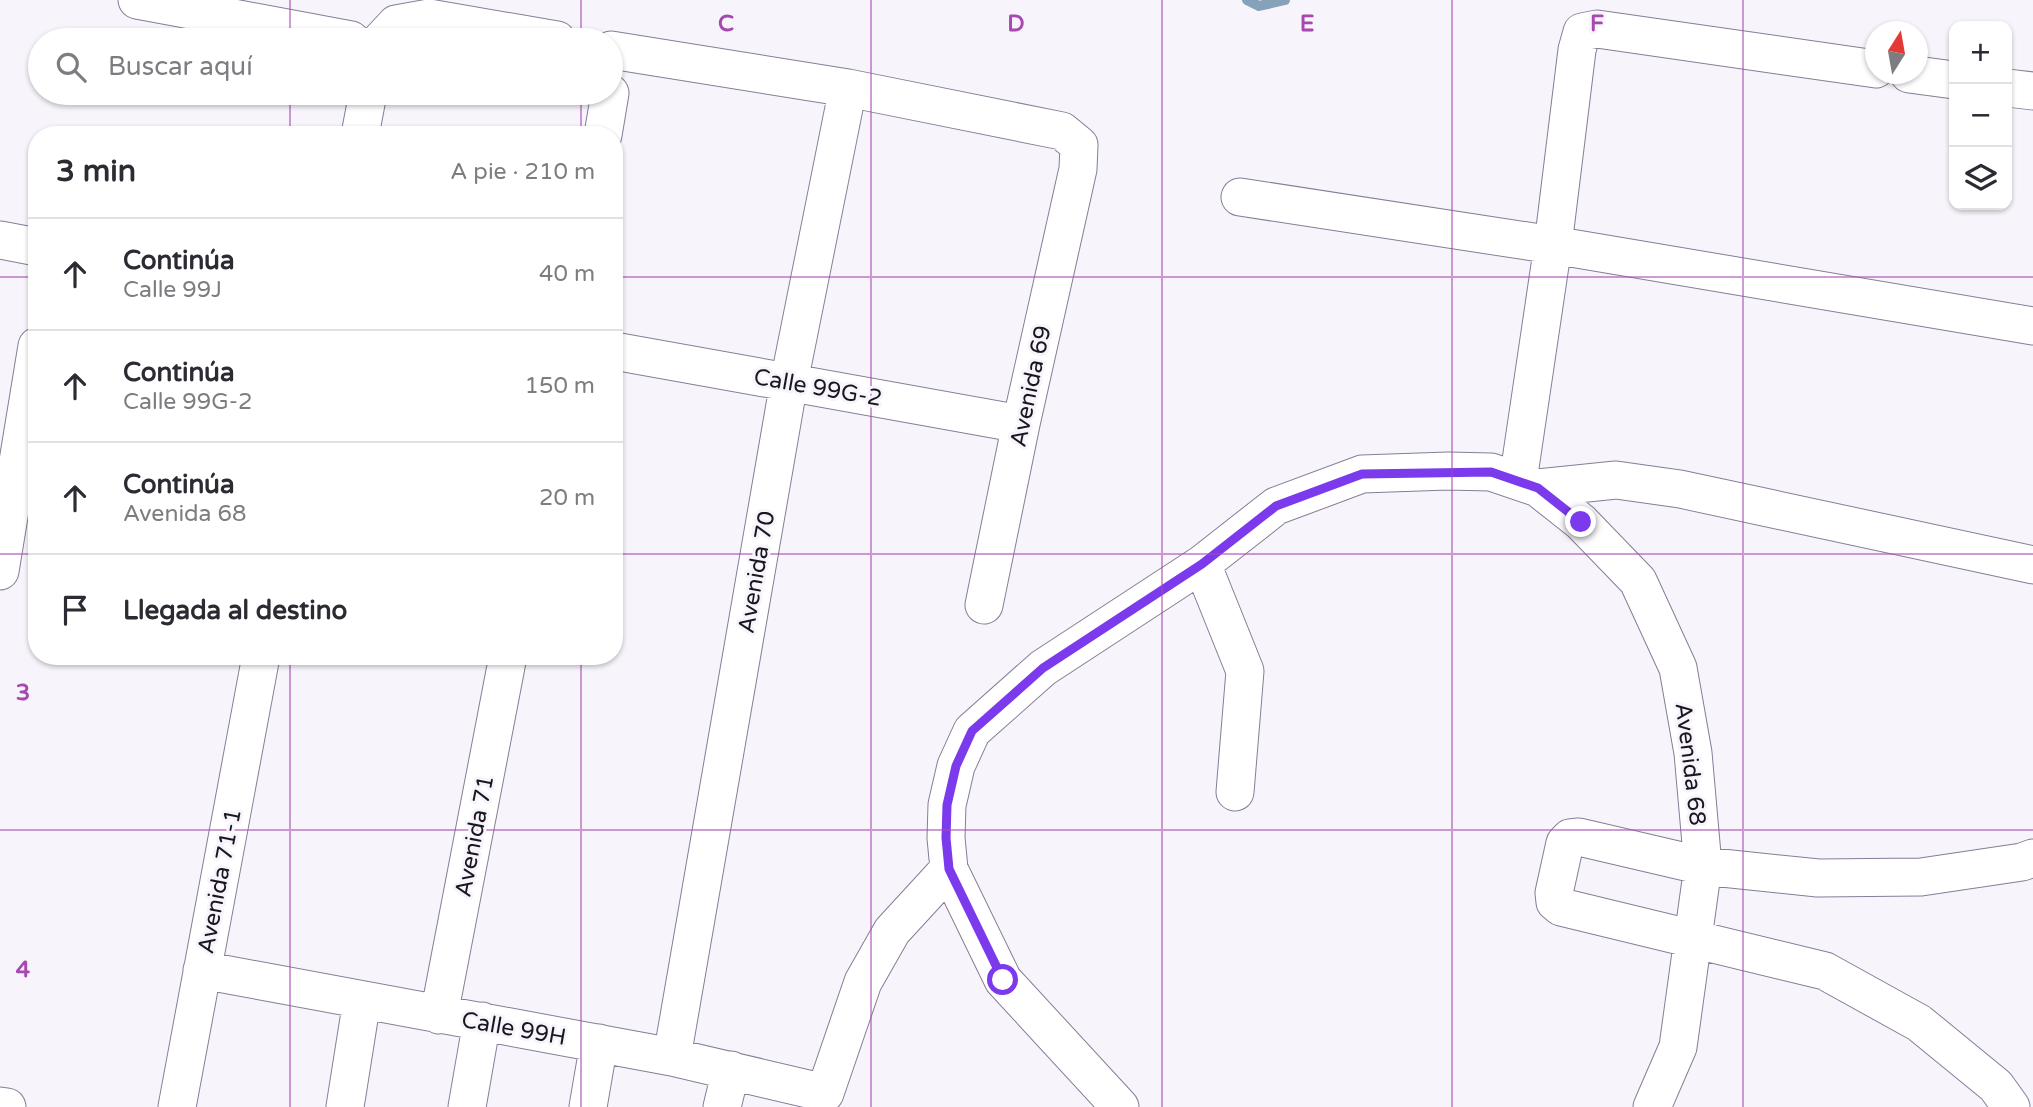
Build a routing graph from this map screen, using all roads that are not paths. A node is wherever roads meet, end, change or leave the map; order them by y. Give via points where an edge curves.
1 (136, 0) edge
2 (286, 28) edge
3 (392, 28) edge
4 (487, 28) edge
5 (623, 51) edge
6 (1865, 68) edge
7 (1928, 77) edge
8 (1949, 79) edge
9 (848, 88) junction
10 (2012, 89) edge
11 (2033, 91) edge
12 (366, 105) edge
13 (608, 105) edge
14 (362, 126) edge
15 (604, 126) edge
16 (1240, 197) dead end
17 (0, 240) edge
18 (28, 245) edge
19 (1553, 246) junction
20 (2033, 326) edge
21 (623, 353) edge
22 (789, 382) junction
23 (28, 401) edge
24 (1021, 424) junction
25 (1528, 485) junction
26 (1202, 564) junction
27 (2033, 565) edge
28 (0, 571) edge
29 (984, 605) dead end
30 (259, 665) edge
31 (506, 665) edge
32 (1235, 792) dead end
33 (2033, 858) edge
34 (1703, 866) junction
35 (949, 869) junction
36 (1692, 940) junction
37 (202, 970) junction
38 (362, 1000) junction
39 (439, 1015) junction
40 (482, 1021) junction
41 (599, 1043) junction
42 (672, 1057) junction
43 (731, 1070) junction
44 (831, 1100) edge
45 (0, 1106) edge
46 (7, 1107) edge
47 (177, 1107) edge
48 (345, 1107) edge
49 (467, 1107) edge
50 (588, 1107) edge
51 (722, 1107) edge
52 (1120, 1107) edge
53 (1652, 1107) edge
54 (2011, 1107) edge

1 - 2 street
3 - 4 street via 429,18
5 - 9 street
6 - 19 street via 1597,29 1583,32
7 - 8 street
9 - 22 street, Avenida 70
9 - 24 street, Avenida 69 via 1062,131 1079,145 1078,169
10 - 11 street
12 - 14 street
13 - 15 street
16 - 19 street
17 - 18 street
19 - 20 street
19 - 25 street
21 - 22 street, Calle 99G-2
22 - 24 street, Calle 99G-2
22 - 42 street, Avenida 70
23 - 28 street
24 - 29 street, Avenida 69
25 - 26 street via 1491,472 1362,474 1276,506
25 - 27 street via 1616,480 1680,489
25 - 34 street, Avenida 68 via 1581,522 1638,581 1678,668 1693,753
26 - 32 street via 1245,671
26 - 35 street via 1043,668 972,731 956,766 947,805
30 - 37 street, Avenida 71-1
31 - 39 street, Avenida 71
33 - 34 street via 1921,877 1818,878
34 - 36 street, Avenida 68
34 - 36 street via 1579,836 1564,843 1554,893 1555,902 1562,907
35 - 44 street via 892,931 863,982
35 - 52 street via 1003,980
36 - 53 street, Avenida 68 via 1678,1047
36 - 54 street via 1825,971 1919,1023 1996,1086
37 - 38 street, Calle 99H
37 - 47 street, Avenida 71-1
38 - 39 street, Calle 99H
38 - 48 street
39 - 40 street, Calle 99H
40 - 41 street, Calle 99H
40 - 49 street
41 - 42 street, Calle 99H
41 - 50 street
42 - 43 street, Calle 99H
43 - 44 street, Calle 99H
43 - 51 street
45 - 46 street

